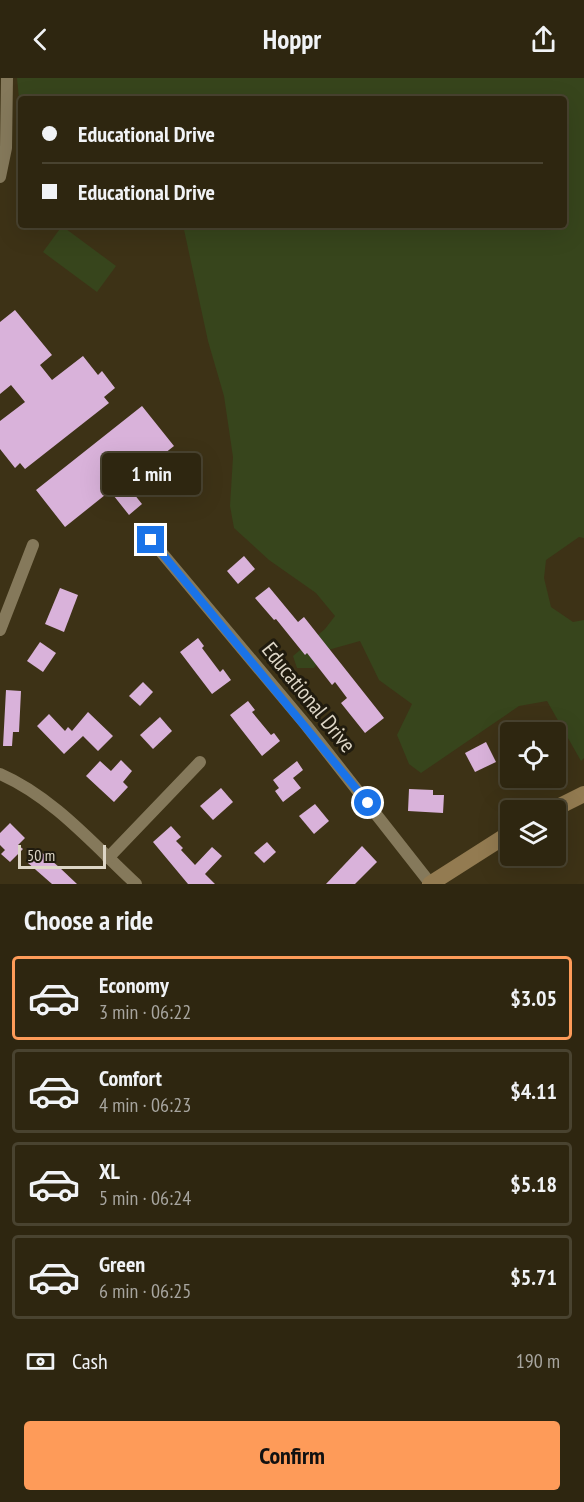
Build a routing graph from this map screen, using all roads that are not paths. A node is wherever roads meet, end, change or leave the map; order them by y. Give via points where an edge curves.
1 (7, 78) edge
2 (0, 177) edge
3 (151, 540) dead end
4 (33, 545) dead end
5 (0, 630) edge
6 (200, 762) dead end
7 (0, 774) edge
8 (584, 794) edge
9 (566, 803) edge
10 (500, 839) edge
11 (108, 858) junction
12 (136, 884) edge
13 (430, 884) edge

1 - 2 street via 6,148
3 - 13 street, Educational Drive via 306,725
4 - 5 street
6 - 11 street
7 - 11 street via 18,782 57,811
8 - 9 street
10 - 13 street
11 - 12 street

